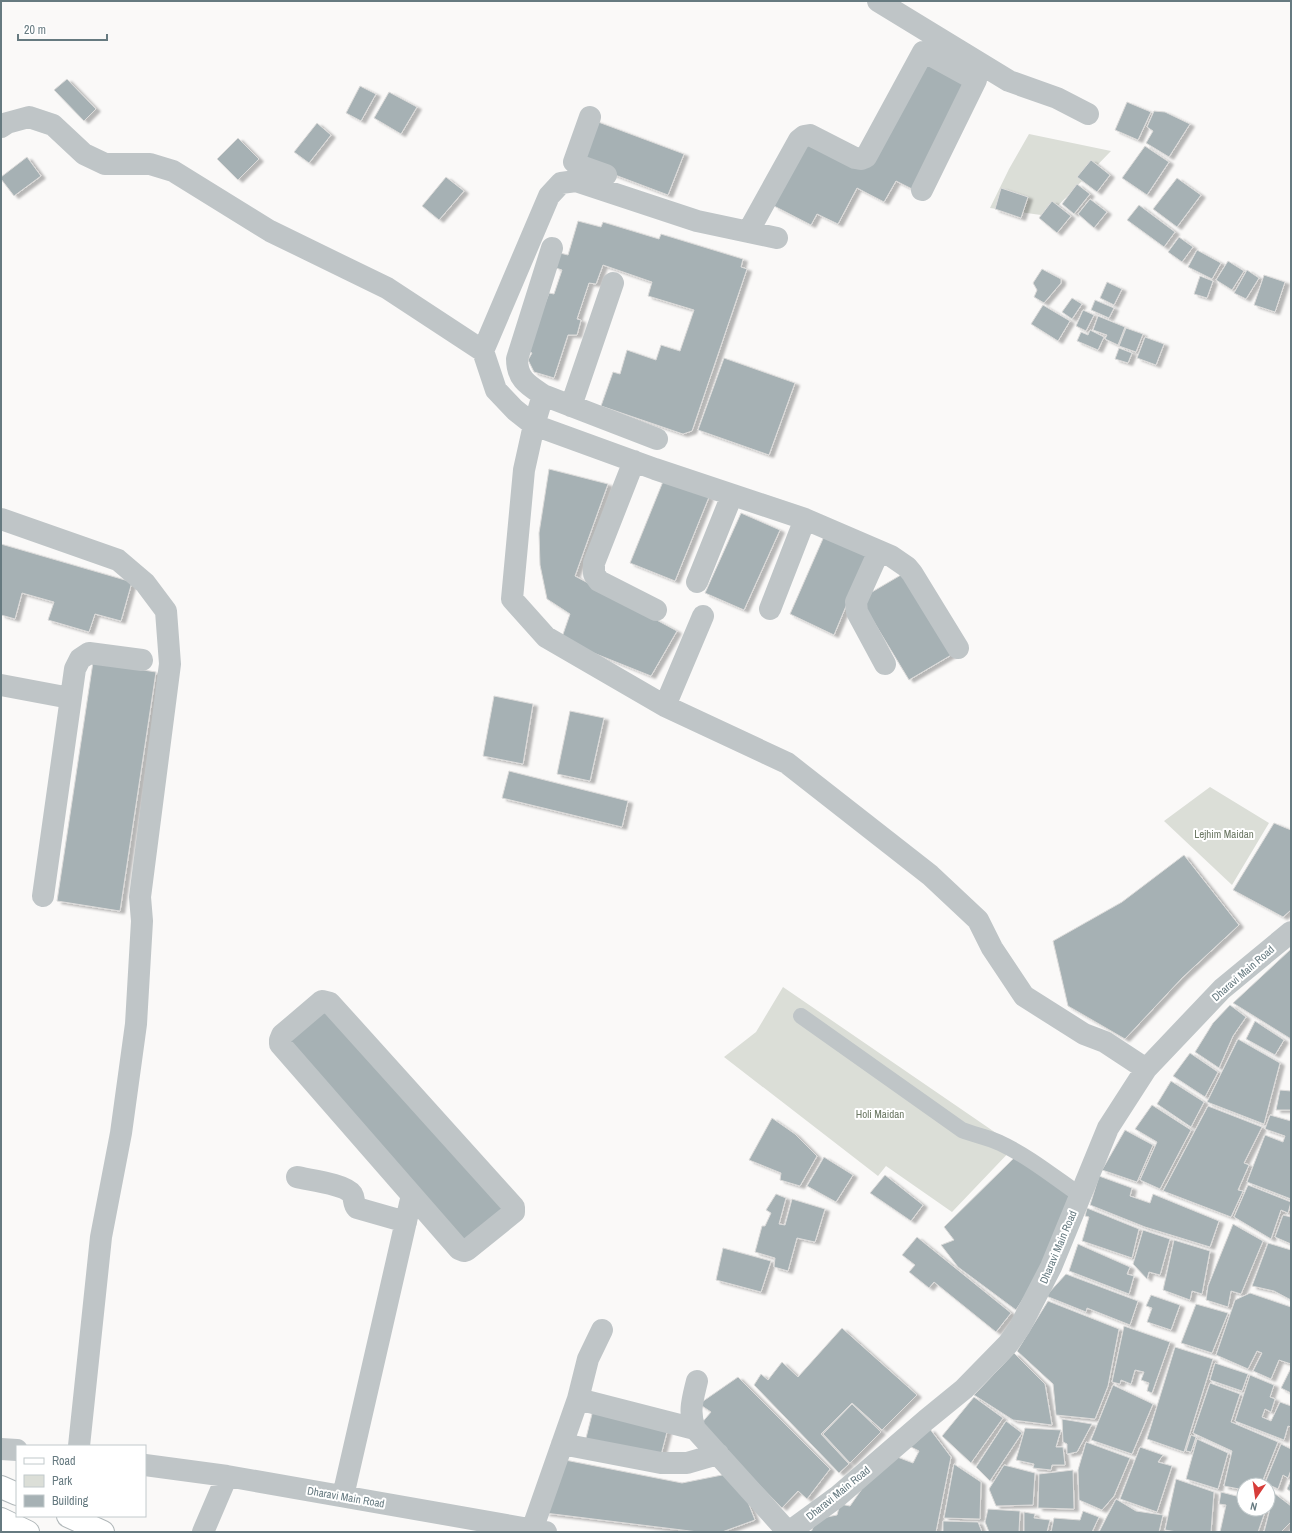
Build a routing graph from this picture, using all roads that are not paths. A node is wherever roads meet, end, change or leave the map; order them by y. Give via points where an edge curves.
1 (878, 1) edge
2 (1088, 114) dead end
3 (590, 117) dead end
4 (1, 127) edge
5 (592, 178) junction
6 (922, 190) dead end
7 (667, 197) dead end
8 (748, 232) junction
9 (777, 238) dead end
10 (552, 248) dead end
11 (613, 283) dead end
12 (483, 351) junction
13 (520, 376) junction
14 (496, 390) junction
15 (543, 395) junction
16 (571, 406) junction
17 (534, 425) junction
18 (657, 439) dead end
19 (634, 461) junction
20 (732, 495) junction
21 (1, 519) edge
22 (805, 520) junction
23 (879, 551) junction
24 (697, 582) dead end
25 (770, 609) dead end
26 (656, 610) dead end
27 (703, 616) dead end
28 (958, 648) dead end
29 (142, 660) dead end
30 (885, 664) dead end
31 (1, 685) edge
32 (70, 698) junction
33 (665, 706) junction
34 (43, 896) dead end
35 (1291, 932) edge
36 (800, 1016) dead end
37 (1146, 1069) junction
38 (297, 1177) dead end
39 (1080, 1194) junction
40 (412, 1195) junction
41 (406, 1222) junction
42 (602, 1330) dead end
43 (697, 1381) dead end
44 (578, 1399) junction
45 (695, 1428) junction
46 (562, 1444) junction
47 (79, 1445) edge
48 (1, 1449) edge
49 (16, 1450) edge
50 (718, 1454) junction
51 (146, 1465) edge
52 (227, 1476) junction
53 (1, 1487) edge
54 (16, 1494) edge
55 (343, 1496) junction
56 (70, 1517) edge
57 (1, 1519) edge
58 (539, 1531) edge
59 (28, 1532) edge
60 (103, 1532) edge
61 (203, 1532) edge
62 (789, 1532) edge

1 - 2 street via 1009,81 1057,98
3 - 5 street via 574,162
4 - 12 street via 29,117 53,126 84,154 104,164 150,164 173,171 270,232 387,288
5 - 7 street
5 - 8 street via 697,221
5 - 12 street via 561,183 549,196
6 - 8 street via 976,80 925,52 922,52 866,157 855,158 810,135 804,136 799,140
8 - 9 street
10 - 13 street via 517,359
11 - 16 street
12 - 14 street
13 - 14 street
13 - 15 street via 526,384
14 - 17 street
15 - 16 street
15 - 17 street
16 - 18 street
17 - 19 street
17 - 33 street via 524,470 512,599 546,637
19 - 20 street
19 - 26 street via 594,563 594,574 599,582
20 - 22 street
20 - 24 street
21 - 47 street via 118,560 146,583 166,611 170,664 140,897 142,921 136,1024 121,1133 101,1237
22 - 23 street
22 - 25 street
23 - 28 street via 907,567 912,573
23 - 30 street via 856,602 857,612
27 - 33 street
29 - 32 street via 89,653 80,660 75,669
31 - 32 street
32 - 34 street
33 - 37 street via 787,763 930,875 978,920 992,948 1024,996 1084,1034 1105,1042
35 - 37 street, Dharavi Main Road via 1222,989
36 - 39 lane via 962,1130 998,1142 1019,1153
37 - 39 street, Dharavi Main Road via 1108,1128
38 - 41 street via 344,1188 351,1193 354,1206 357,1208
39 - 62 street, Dharavi Main Road via 1051,1267 1008,1344 964,1389 837,1497
40 - 40 street via 280,1044 282,1035 322,1001 330,1003 507,1197 515,1209 464,1251 458,1249
40 - 41 street
41 - 55 street
42 - 44 street via 588,1359
43 - 45 street via 690,1412
44 - 45 street
44 - 46 street
45 - 50 street
46 - 50 street via 661,1463 687,1463
46 - 58 street
48 - 49 street
50 - 62 street
51 - 52 street, Dharavi Main Road
52 - 55 street, Dharavi Main Road
52 - 61 street
53 - 54 main road
55 - 58 street, Dharavi Main Road
56 - 60 main road
57 - 59 main road

